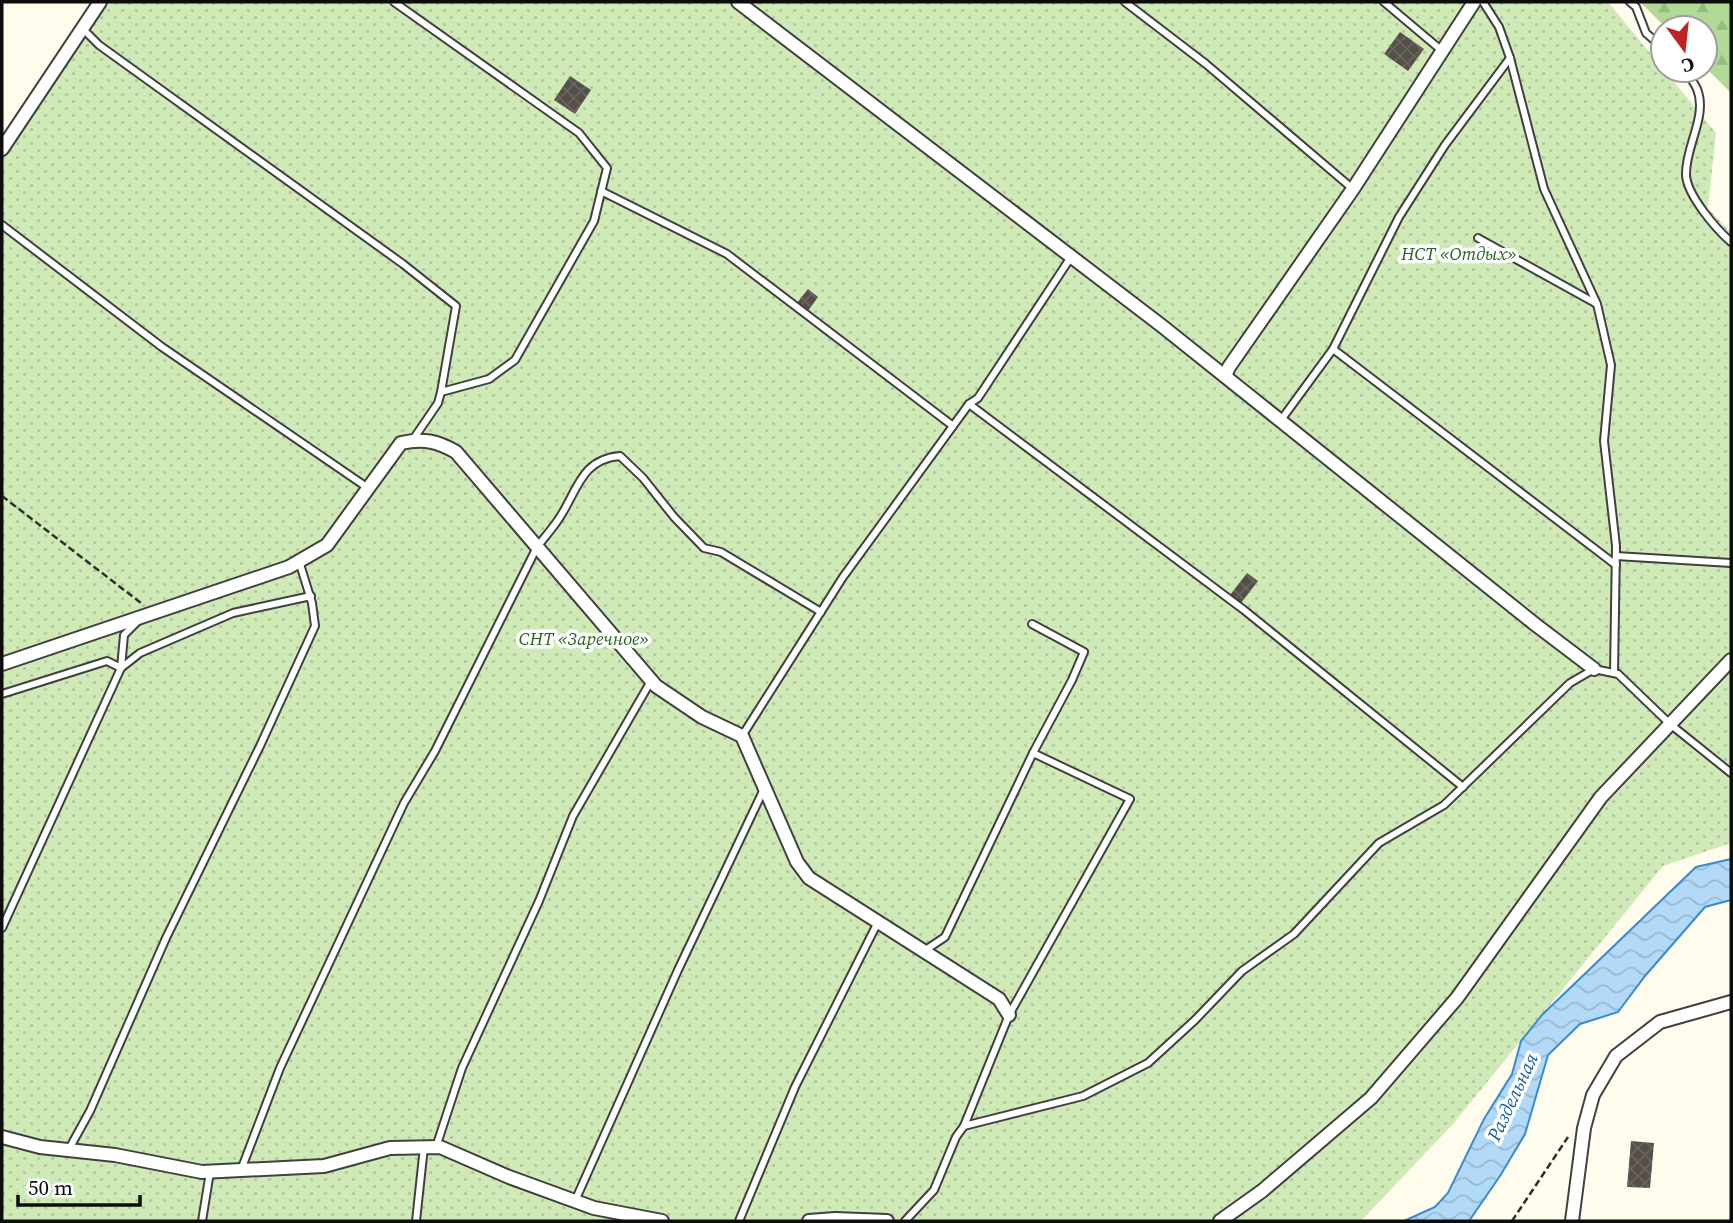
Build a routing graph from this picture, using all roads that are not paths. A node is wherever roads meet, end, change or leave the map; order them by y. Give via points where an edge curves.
1 (100, 2) edge
2 (394, 2) edge
3 (738, 2) edge
4 (1125, 2) edge
5 (1384, 2) edge
6 (1474, 2) edge
7 (1483, 2) edge
8 (1630, 2) edge
9 (82, 29) junction
10 (1649, 36) edge
11 (1441, 50) junction
12 (1510, 58) junction
13 (1694, 84) edge
14 (2, 149) edge
15 (1353, 189) junction
16 (601, 191) junction
17 (2, 225) edge
18 (1478, 238) dead end
19 (1731, 242) edge
20 (1071, 257) junction
21 (1597, 304) junction
22 (1333, 349) junction
23 (1225, 376) junction
24 (441, 392) junction
25 (969, 404) junction
26 (1280, 420) junction
27 (953, 426) junction
28 (411, 441) junction
29 (368, 488) junction
30 (537, 547) junction
31 (1616, 556) junction
32 (299, 561) junction
33 (1731, 563) edge
34 (1616, 565) junction
35 (311, 596) junction
36 (821, 612) junction
37 (149, 614) junction
38 (1032, 624) dead end
39 (1731, 660) edge
40 (2, 664) edge
41 (121, 668) junction
42 (1594, 669) junction
43 (1614, 673) junction
44 (651, 681) junction
45 (2, 694) edge
46 (1670, 724) junction
47 (742, 736) junction
48 (1033, 752) junction
49 (1731, 773) edge
50 (1463, 787) junction
51 (765, 788) junction
52 (878, 922) junction
53 (2, 928) edge
54 (924, 951) junction
55 (1731, 1002) edge
56 (1009, 1015) junction
57 (964, 1126) junction
58 (2, 1137) edge
59 (430, 1147) junction
60 (68, 1150) junction
61 (210, 1172) junction
62 (240, 1172) junction
63 (575, 1201) junction
64 (202, 1221) edge
65 (416, 1221) edge
66 (662, 1221) edge
67 (739, 1221) edge
68 (809, 1221) edge
69 (887, 1221) edge
70 (905, 1221) edge
71 (1220, 1221) edge
72 (1572, 1221) edge

1 - 9 street
2 - 16 lane via 579,133 607,168
3 - 20 street
4 - 15 lane
5 - 11 lane
6 - 11 street
7 - 12 lane via 1499,27
8 - 10 lane
9 - 14 street
9 - 24 lane via 456,306
11 - 15 street
12 - 21 lane via 1544,189
12 - 22 lane via 1399,216
13 - 19 lane via 1700,105 1686,175 1690,190
15 - 23 street
16 - 24 lane via 594,221 515,360 489,379
16 - 27 lane via 727,254
17 - 29 lane via 162,347
18 - 21 lane
20 - 23 street
20 - 25 lane via 978,398
21 - 31 lane via 1611,365 1604,440
22 - 26 lane
22 - 34 lane
23 - 26 street
24 - 28 lane
25 - 27 lane
25 - 50 lane via 1244,610
26 - 42 street
27 - 36 lane
28 - 29 street via 401,443
28 - 30 street via 442,444 456,452
29 - 32 street via 327,545
30 - 36 lane via 559,519 581,476 607,457 620,456 704,548 721,552
30 - 44 street
30 - 62 lane via 435,751 404,803 280,1068
31 - 33 lane
31 - 34 lane
32 - 35 lane
32 - 37 street
34 - 43 lane
35 - 41 lane via 233,613 140,653
35 - 60 lane via 315,626
36 - 47 lane
37 - 40 street
37 - 41 lane via 124,635
38 - 48 lane via 1084,652
39 - 46 street
41 - 45 lane via 107,661
41 - 53 lane
42 - 43 lane
42 - 50 lane via 1570,683
43 - 46 lane
44 - 47 street via 702,717
44 - 59 lane via 573,816
46 - 49 lane
46 - 71 street via 1601,797 1457,998 1371,1098
47 - 51 street
48 - 54 lane via 945,937
48 - 56 lane via 1130,799
50 - 57 lane via 1444,805 1379,843 1294,934 1242,971 1148,1063 1083,1096
51 - 52 street via 797,862 809,878
51 - 63 lane
52 - 54 street
52 - 67 lane via 795,1087
54 - 56 street via 999,999
55 - 72 street via 1660,1022 1616,1056 1593,1095 1584,1128
56 - 57 lane
57 - 70 lane via 934,1190
58 - 60 street
59 - 62 street via 390,1148 324,1166
59 - 63 street
59 - 65 lane
60 - 61 street
61 - 62 street
61 - 64 lane
63 - 66 street
68 - 69 street

